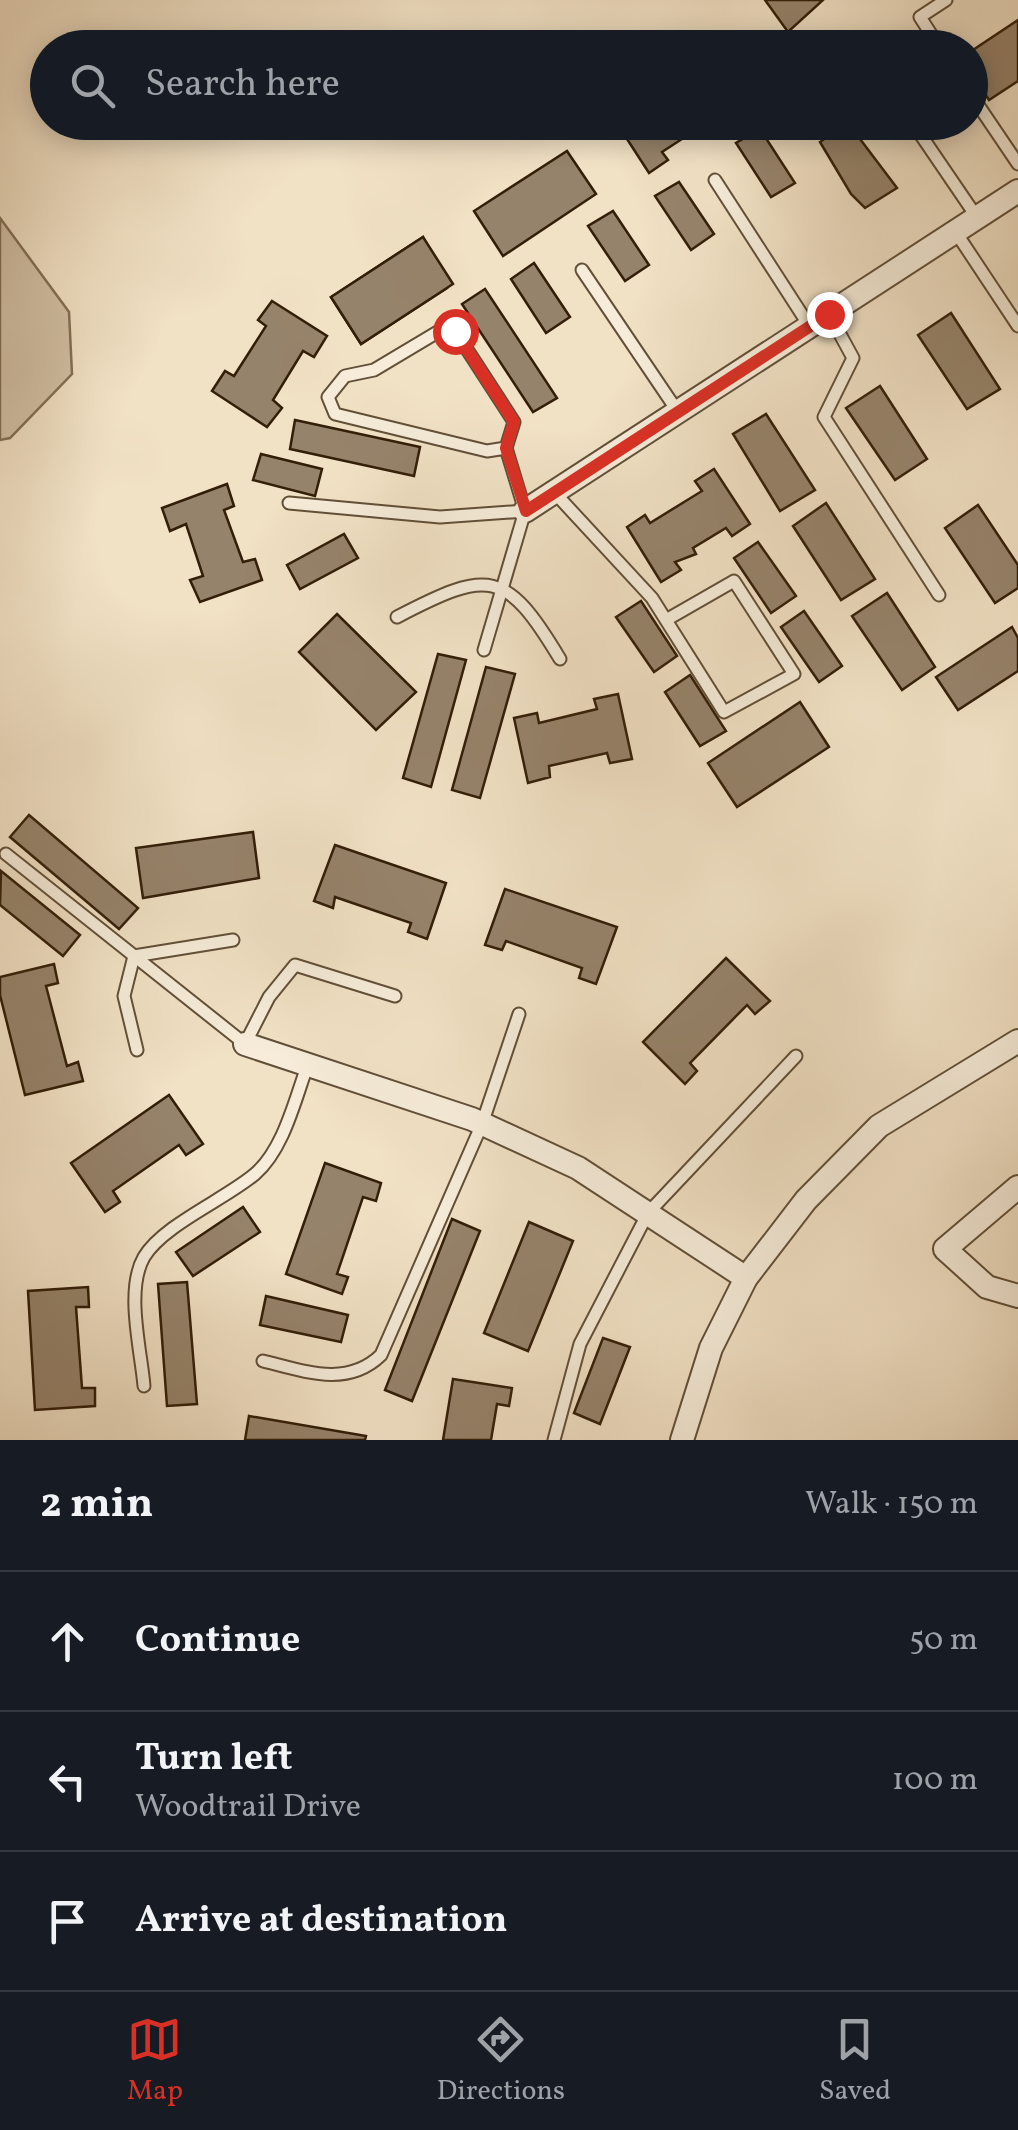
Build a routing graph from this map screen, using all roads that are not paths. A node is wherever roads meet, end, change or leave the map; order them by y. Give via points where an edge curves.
1 (946, 0) edge
2 (929, 30) edge
3 (988, 119) edge
4 (924, 140) edge
5 (1018, 164) edge
6 (715, 180) dead end
7 (1018, 192) edge
8 (976, 216) junction
9 (955, 231) junction
10 (582, 270) dead end
11 (819, 320) junction
12 (1018, 326) edge
13 (678, 412) junction
14 (506, 448) junction
15 (554, 492) junction
16 (289, 503) dead end
17 (526, 511) junction
18 (502, 589) junction
19 (939, 595) dead end
20 (397, 617) dead end
21 (666, 620) junction
22 (484, 650) dead end
23 (560, 659) dead end
24 (6, 854) dead end
25 (233, 940) dead end
26 (134, 956) junction
27 (395, 996) dead end
28 (520, 1014) dead end
29 (1018, 1041) edge
30 (245, 1044) junction
31 (137, 1050) dead end
32 (796, 1056) dead end
33 (308, 1064) junction
34 (482, 1124) junction
35 (1018, 1187) edge
36 (648, 1213) junction
37 (746, 1278) junction
38 (1018, 1296) edge
39 (263, 1360) dead end
40 (144, 1386) dead end
41 (554, 1440) edge
42 (682, 1440) edge

1 - 2 lane via 920,16
3 - 5 lane
4 - 8 lane
6 - 11 lane
7 - 8 street
8 - 9 street
9 - 11 street
9 - 12 lane
10 - 13 lane
11 - 13 street
11 - 19 lane via 852,358 824,417
13 - 15 street
14 - 14 lane via 514,422 455,331 441,330 374,370 346,376 328,397 335,414 487,451
14 - 17 lane
15 - 17 street
15 - 21 lane
16 - 17 lane via 440,517
17 - 18 lane
18 - 20 lane via 467,585
18 - 22 lane
18 - 23 lane via 526,605
21 - 21 lane via 724,712 794,674 734,581
24 - 26 lane
25 - 26 lane
26 - 30 lane
26 - 31 lane via 124,996
27 - 30 lane via 296,965 269,996
28 - 34 lane
29 - 37 street via 879,1126 806,1200
30 - 33 street
32 - 36 lane
33 - 34 street
33 - 40 lane via 283,1132 258,1172 143,1258 136,1291
34 - 36 street via 578,1168
34 - 39 lane via 381,1355 354,1372 321,1376
35 - 38 street via 945,1249 988,1287
36 - 37 street
36 - 41 lane via 580,1344
37 - 42 street via 711,1348

